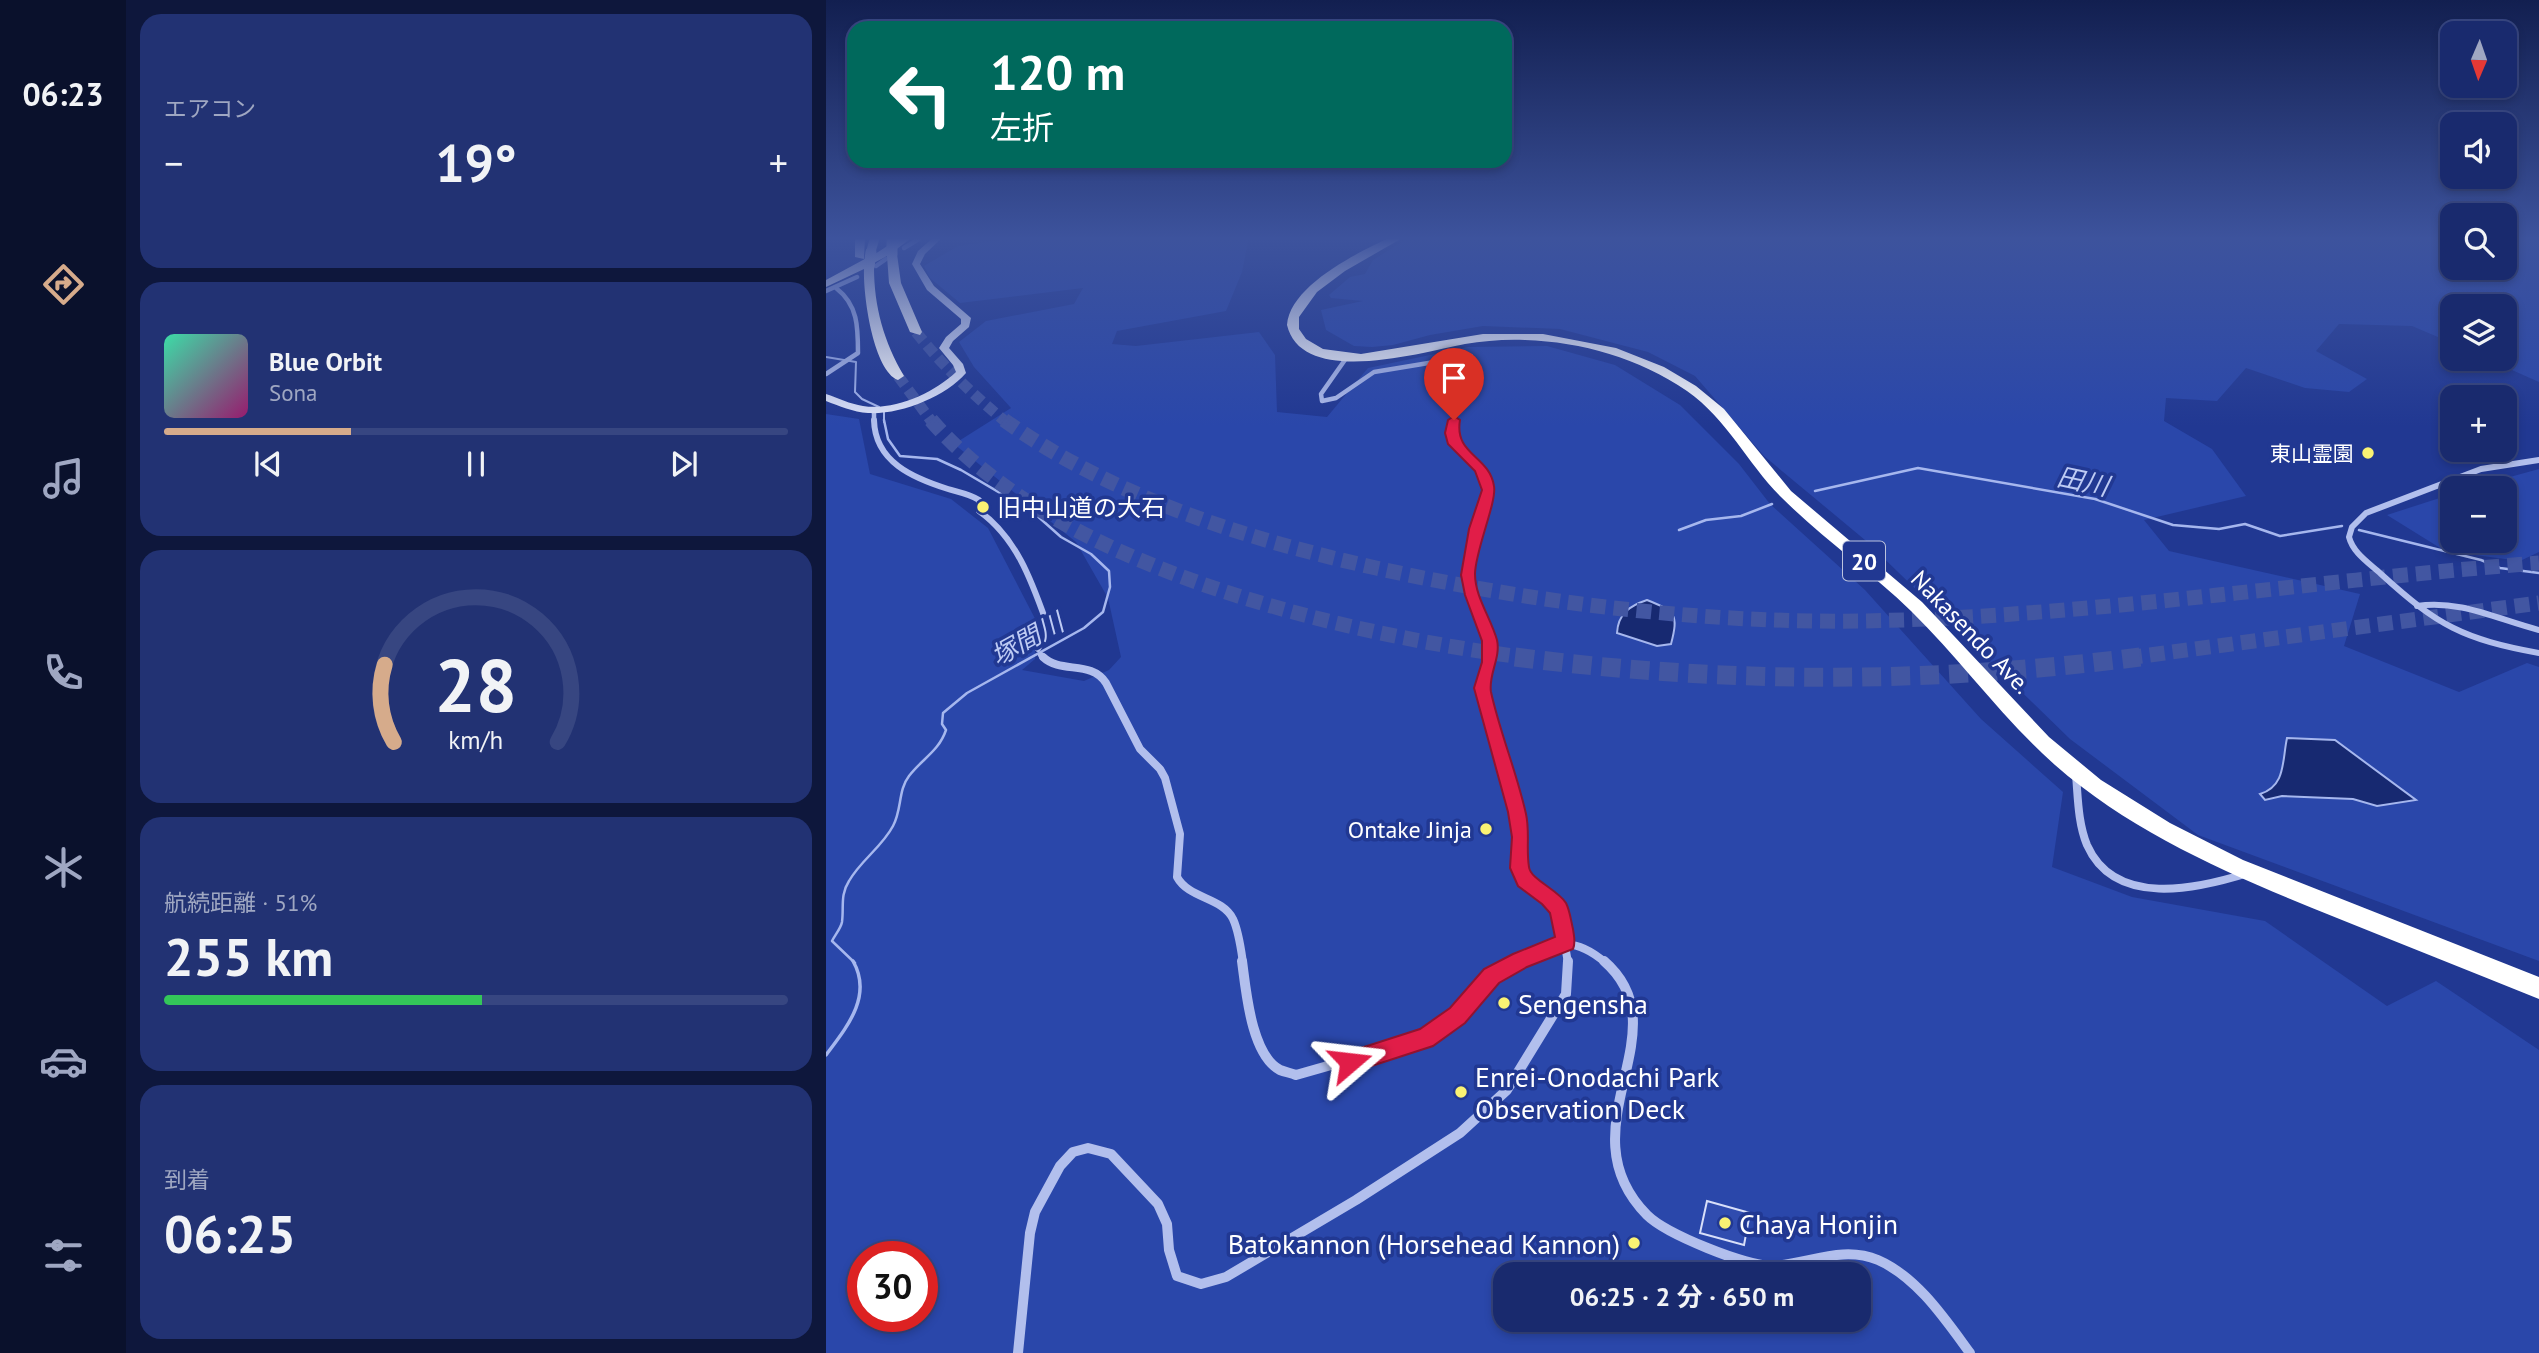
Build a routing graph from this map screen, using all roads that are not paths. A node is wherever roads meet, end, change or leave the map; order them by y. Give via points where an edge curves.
1 (848, 300) edge
2 (870, 300) edge
3 (902, 300) edge
4 (943, 300) edge
5 (1305, 300) edge
6 (916, 332) tunnel mouth
7 (1347, 357) junction
8 (826, 373) edge
9 (898, 376) tunnel mouth
10 (826, 397) edge
11 (874, 410) junction
12 (2539, 460) edge
13 (2417, 606) junction
14 (2539, 630) edge
15 (2539, 653) edge
16 (2075, 771) junction
17 (2249, 873) junction
18 (1566, 943) junction
19 (2539, 988) edge
20 (1018, 1353) edge
21 (1970, 1353) edge

1 - 8 street via 858,318 858,353
2 - 9 highway via 884,351
3 - 6 highway
4 - 11 street via 966,318 944,348 961,373 944,388
5 - 7 highway, Nakasendo Ave. / 20 via 1294,316 1294,331 1302,342 1323,353
7 - 16 highway, Nakasendo Ave. / 20 via 1388,356 1494,337 1535,337 1607,350 1670,375 1717,410 1785,493 1915,605
7 - 18 street via 1321,394 1322,401 1334,400 1374,372 1471,356 1448,391 1454,408 1454,444 1480,468 1488,490 1468,575 1489,641 1482,688 1517,812 1519,868 1524,880 1559,910
10 - 11 street
11 - 18 street via 874,431 884,453 905,470 979,500 979,511 993,521 1026,566 1047,624 1040,652 1048,663 1100,674 1141,750 1162,772 1181,839 1177,877 1184,887 1221,906 1234,920 1253,1027 1274,1066 1296,1075 1426,1038 1457,1016 1492,976
12 - 13 street via 2482,469 2365,513 2351,525 2351,546
13 - 14 street via 2447,602
13 - 15 street via 2473,638
16 - 17 highway, Nakasendo Ave. / 20 via 2167,832
16 - 17 street via 2084,836 2092,855 2123,880 2152,889 2193,890
17 - 19 highway, Nakasendo Ave. / 20
18 - 20 street via 1566,994 1514,1080 1488,1110 1443,1146 1226,1277 1207,1285 1191,1284 1177,1276 1167,1224 1158,1204 1111,1154 1088,1148 1073,1152 1035,1212
18 - 21 street via 1589,950 1603,961 1631,995 1634,1029 1617,1108 1614,1150 1621,1176 1648,1216 1687,1238 1763,1265 1779,1267 1820,1256 1876,1259 1913,1287

